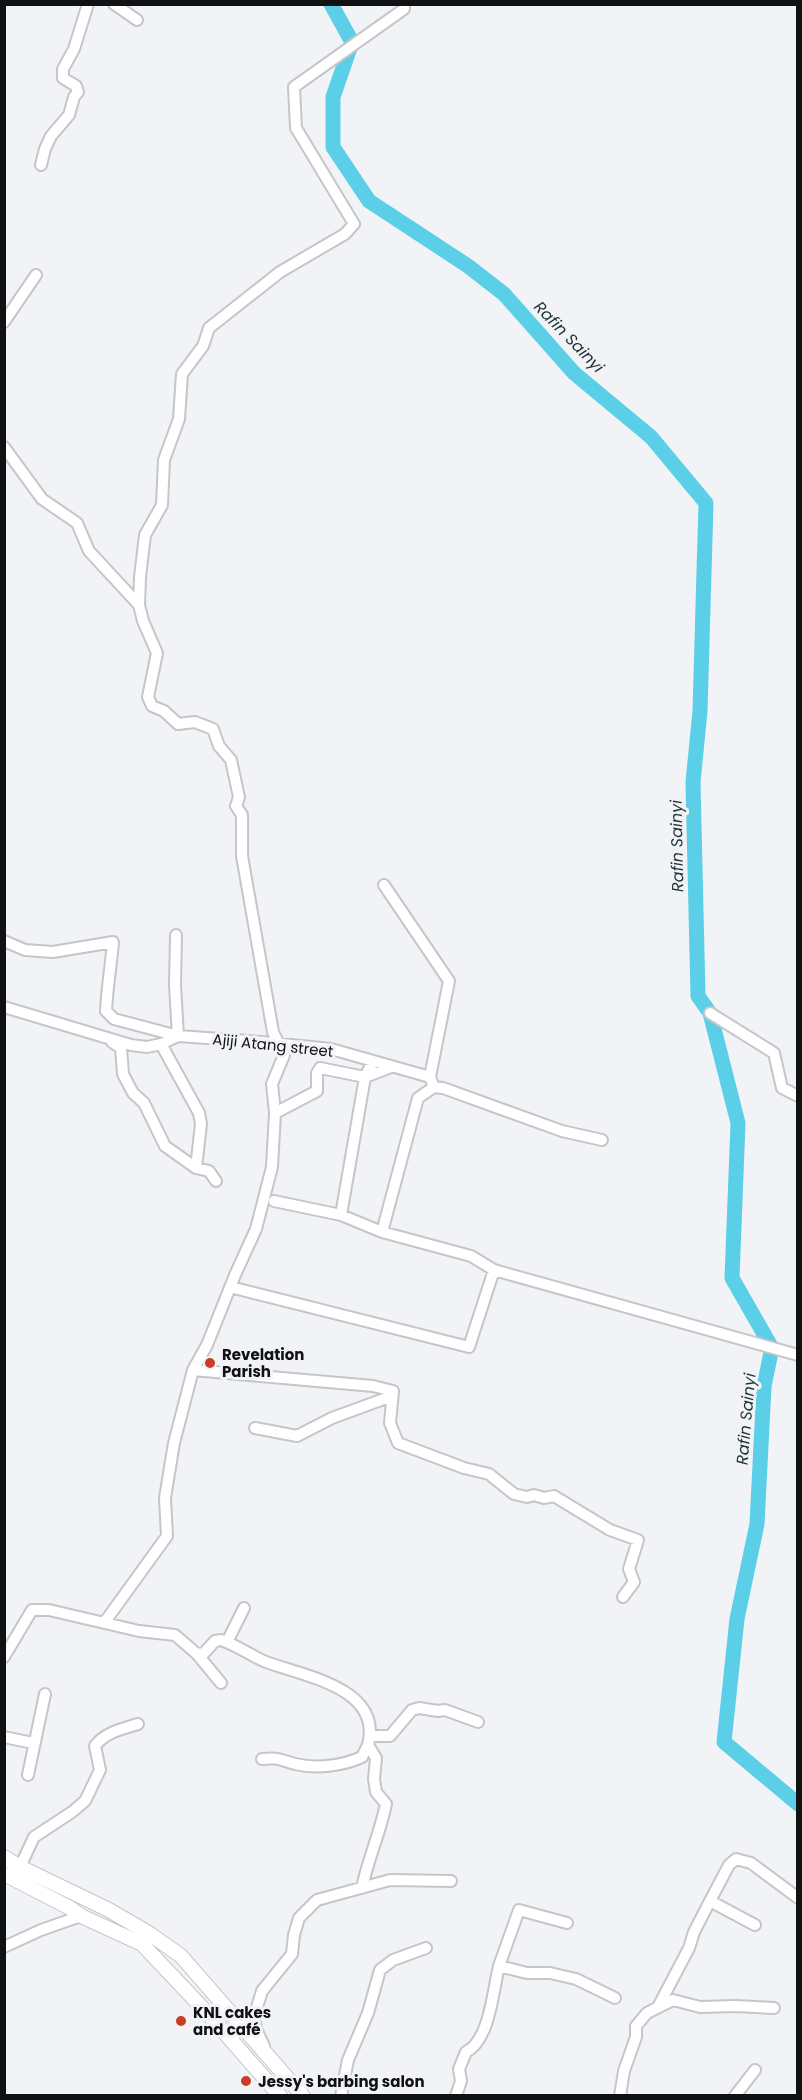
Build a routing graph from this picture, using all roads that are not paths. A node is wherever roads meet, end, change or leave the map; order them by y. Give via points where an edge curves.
1 (88, 4) edge
2 (114, 4) edge
3 (404, 4) edge
4 (137, 20) dead end
5 (41, 165) dead end
6 (36, 276) dead end
7 (4, 322) edge
8 (4, 447) edge
9 (140, 605) junction
10 (384, 885) dead end
11 (176, 935) dead end
12 (4, 941) edge
13 (4, 1007) edge
14 (710, 1013) dead end
15 (102, 1035) junction
16 (178, 1036) junction
17 (161, 1044) junction
18 (278, 1044) junction
19 (373, 1061) junction
20 (391, 1067) junction
21 (365, 1077) junction
22 (432, 1082) junction
23 (798, 1096) edge
24 (275, 1113) junction
25 (602, 1140) dead end
26 (196, 1168) junction
27 (216, 1181) dead end
28 (274, 1201) dead end
29 (340, 1215) junction
30 (382, 1232) junction
31 (494, 1270) junction
32 (230, 1287) junction
33 (798, 1354) edge
34 (193, 1370) junction
35 (392, 1396) junction
36 (255, 1428) dead end
37 (623, 1597) dead end
38 (244, 1608) dead end
39 (104, 1623) junction
40 (227, 1642) junction
41 (197, 1654) junction
42 (4, 1657) edge
43 (221, 1683) dead end
44 (45, 1694) dead end
45 (478, 1722) dead end
46 (138, 1724) dead end
47 (4, 1737) edge
48 (369, 1741) junction
49 (33, 1743) junction
50 (262, 1759) dead end
51 (28, 1774) dead end
52 (4, 1857) edge
53 (20, 1867) junction
54 (4, 1874) edge
55 (452, 1881) dead end
56 (362, 1888) junction
57 (798, 1898) edge
58 (710, 1901) junction
59 (81, 1916) junction
60 (567, 1923) dead end
61 (755, 1925) dead end
62 (4, 1947) edge
63 (426, 1948) dead end
64 (499, 1966) junction
65 (615, 1998) dead end
66 (657, 2008) junction
67 (774, 2008) dead end
68 (268, 2055) junction
69 (754, 2070) dead end
70 (276, 2094) edge
71 (303, 2096) edge
72 (341, 2096) edge
73 (456, 2096) edge
74 (620, 2096) edge
75 (735, 2096) edge

1 - 5 street via 74,49 63,69 63,78 76,86 78,92 69,115 51,136
2 - 4 street
3 - 9 street via 404,9 294,87 296,128 354,224 345,234 280,272 209,328 203,346 182,374 179,419 164,460 162,505 145,535
6 - 7 street
8 - 9 street via 42,499 77,523 89,551
9 - 18 street via 157,653 148,697 152,706 178,724 195,722 213,729 219,746 231,760 240,797 236,806 242,815 242,856 257,947
10 - 22 street via 449,981
11 - 16 street
12 - 16 street via 25,950 53,952 113,942 106,1011 114,1019
13 - 15 street, Ajiji Atang street
14 - 23 street via 774,1053 782,1088
15 - 17 street, Ajiji Atang street via 132,1045
15 - 26 street via 121,1048 123,1074 133,1094 144,1103 165,1146
16 - 17 street, Ajiji Atang street
16 - 18 street, Ajiji Atang street
17 - 26 street via 199,1113
18 - 19 street, Ajiji Atang street via 331,1049
18 - 24 street via 284,1055 272,1084
19 - 20 street, Ajiji Atang street
19 - 21 street
20 - 21 street
20 - 22 street, Ajiji Atang street
21 - 24 street via 320,1068 317,1091
21 - 29 street
22 - 25 street, Ajiji Atang street via 562,1131
22 - 30 street via 418,1098
24 - 32 street via 272,1167 262,1206
26 - 27 street via 209,1171
28 - 29 street
29 - 30 street
30 - 31 street via 471,1256
31 - 32 street via 469,1347
31 - 33 street
32 - 34 street via 207,1346
34 - 35 street via 374,1386 393,1391
34 - 39 street via 165,1498 167,1536
35 - 36 street via 332,1418 297,1436
35 - 37 street via 390,1423 398,1443 489,1474 514,1494 554,1496 610,1530 638,1540 629,1569 634,1582
38 - 40 street
39 - 41 street via 175,1635
39 - 42 street via 49,1610 32,1610
40 - 41 street via 215,1641 204,1653
40 - 48 street via 264,1661 343,1689 367,1715
41 - 43 street
44 - 49 street
45 - 48 street via 445,1710 419,1708 412,1710 390,1736
46 - 53 street via 100,1739 95,1746 100,1770 85,1801 34,1837
47 - 49 street
48 - 50 street via 362,1757 348,1763 296,1764 279,1757
48 - 56 street via 376,1758 376,1792 386,1804
49 - 51 street
52 - 53 main road
53 - 68 main road via 109,1910 181,1956
54 - 59 main road
55 - 56 street via 390,1880
56 - 68 street via 317,1900 299,1918 292,1954 262,1990 254,2017
57 - 58 street via 750,1863 736,1859
58 - 61 street
58 - 66 street
59 - 62 street
59 - 70 main road via 142,1944
60 - 64 street via 519,1910
63 - 72 street via 393,1960 380,1970 368,2013 348,2060
64 - 65 street via 576,1979
64 - 73 street via 484,2031 466,2052 459,2069 461,2081
66 - 67 street via 674,2000 700,2007
66 - 74 street via 636,2026
68 - 71 main road
69 - 75 street

